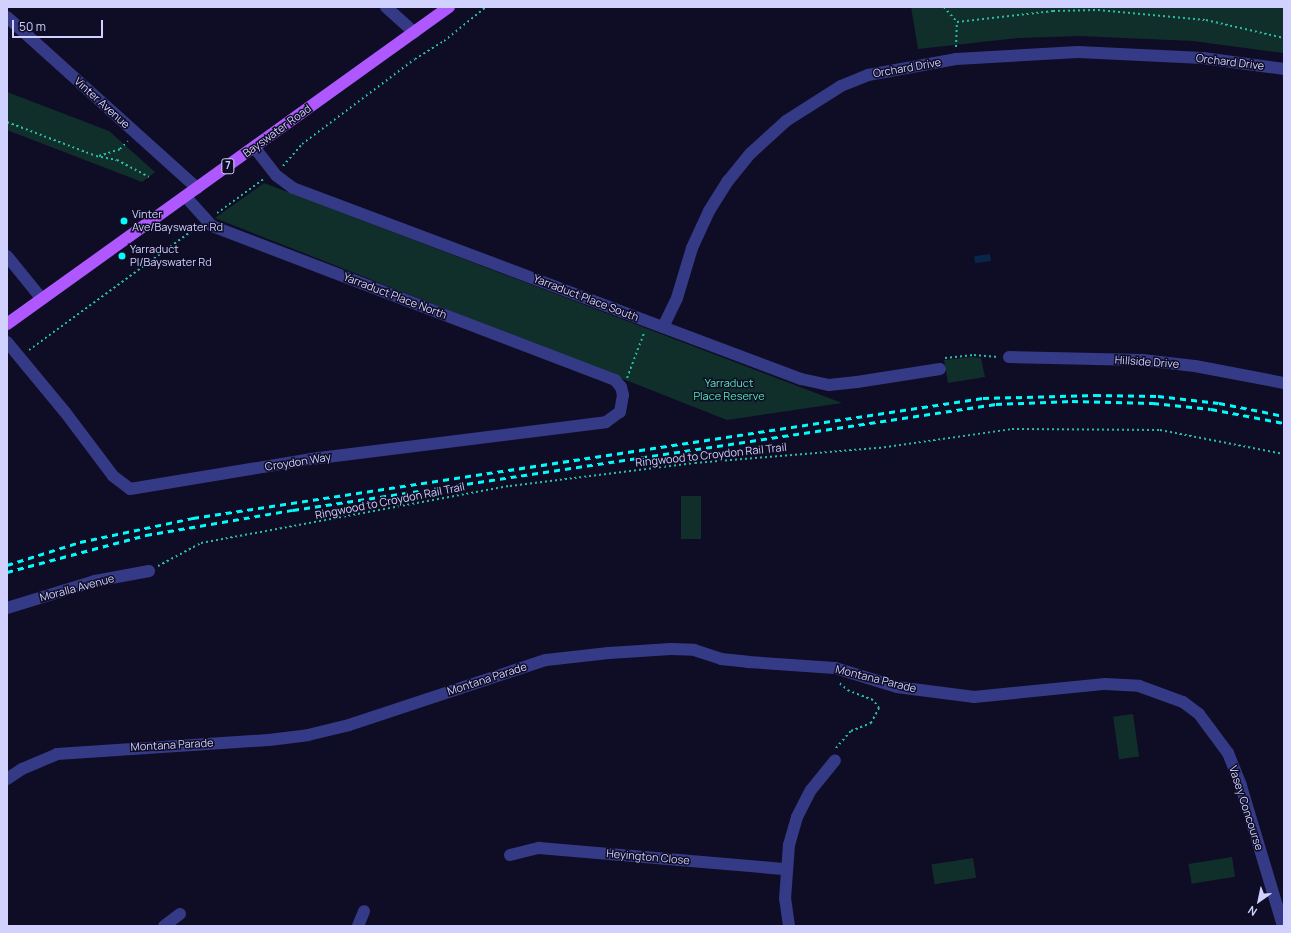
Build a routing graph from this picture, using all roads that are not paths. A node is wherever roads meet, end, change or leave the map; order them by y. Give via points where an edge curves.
1 (386, 7) edge
2 (449, 7) edge
3 (7, 17) edge
4 (414, 32) junction
5 (1284, 69) edge
6 (254, 147) junction
7 (197, 188) junction
8 (186, 197) junction
9 (7, 256) edge
10 (42, 299) junction
11 (7, 324) edge
12 (663, 328) junction
13 (7, 342) edge
14 (1009, 357) road end
15 (940, 369) road end
16 (618, 383) joint
17 (1284, 383) edge
18 (149, 571) road end
19 (7, 608) edge
20 (974, 698) joint
21 (835, 760) road end
22 (7, 779) edge
23 (510, 855) dead end
24 (786, 869) junction
25 (364, 911) dead end
26 (180, 914) dead end
27 (164, 926) edge
28 (358, 926) edge
29 (789, 926) edge
30 (1283, 926) edge

1 - 4 street
2 - 4 main road, Bayswater Road / 7
3 - 7 street, Vinter Avenue
4 - 6 main road, Bayswater Road / 7
5 - 12 street, Orchard Drive via 1203,58 1078,52 968,58 868,75 841,86 786,121 751,153 728,181 709,211 692,248 677,298
6 - 7 main road, Bayswater Road / 7
6 - 12 street, Yarraduct Place South via 273,172 294,188
7 - 8 main road, Bayswater Road / 7
8 - 10 main road, Bayswater Road / 7
8 - 16 street, Yarraduct Place North via 207,220 220,229
9 - 10 street
10 - 11 main road, Bayswater Road / 7
12 - 15 street, Yarraduct Place South via 801,379 829,384
13 - 16 street, Croydon Way via 113,476 130,489 311,460 606,422 620,412 623,404
14 - 17 street, Hillside Drive via 1142,360 1195,366
18 - 19 street, Moralla Avenue via 95,581
20 - 22 street, Montana Parade via 897,687 835,668 721,659 694,650 671,649 546,660 349,725 308,735 269,740 57,754 22,769
20 - 30 street, Vasey Concourse via 1105,684 1139,686 1183,702 1204,720 1228,753 1241,786
21 - 24 street via 811,790 798,817 789,845
23 - 24 street, Heyington Close via 538,848
24 - 29 street via 785,899
25 - 28 street
26 - 27 street

